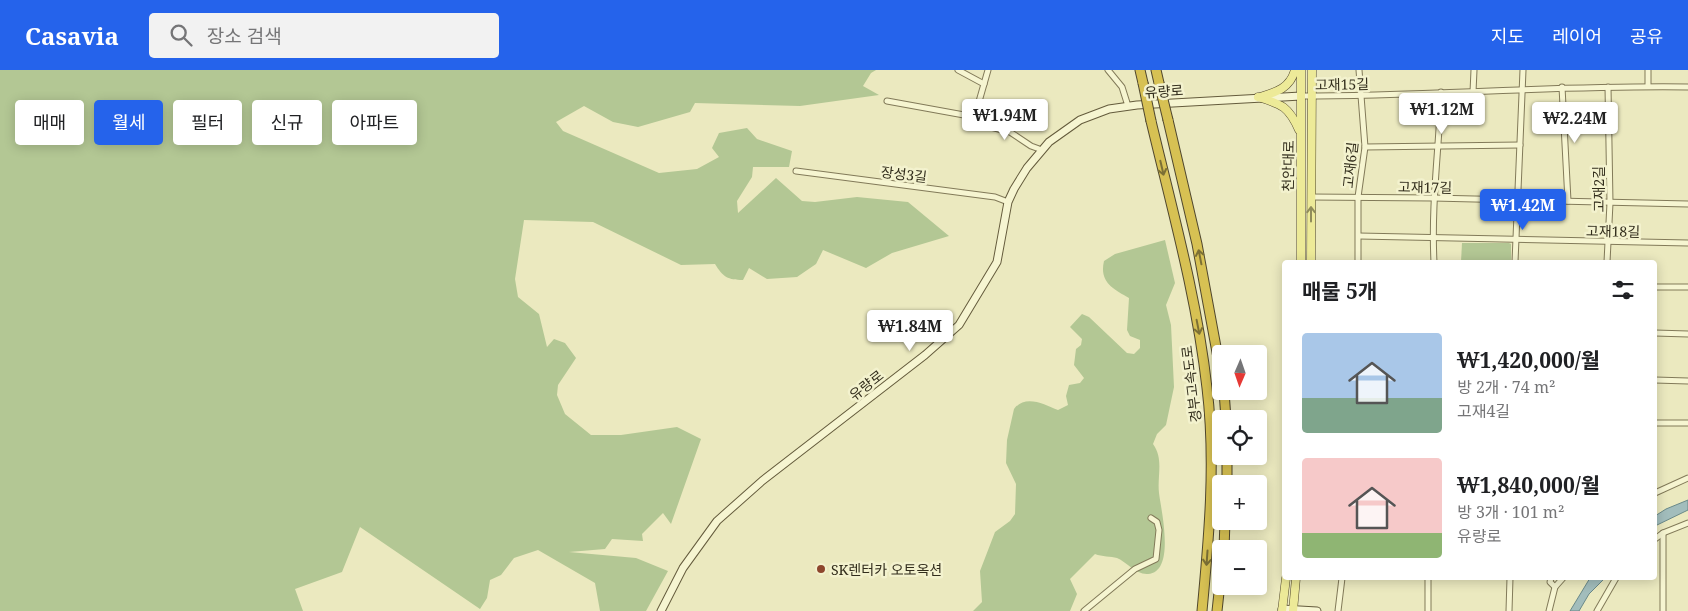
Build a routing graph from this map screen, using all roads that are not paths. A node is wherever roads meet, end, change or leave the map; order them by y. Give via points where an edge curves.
1 (958, 70) edge
2 (988, 70) edge
3 (1108, 70) edge
4 (1140, 70) edge
5 (1156, 70) edge
6 (1295, 70) edge
7 (1301, 70) edge
8 (1312, 70) edge
9 (1359, 70) edge
10 (1474, 70) edge
11 (1523, 70) edge
12 (1648, 70) edge
13 (984, 84) junction
14 (1648, 86) junction
15 (1562, 87) junction
16 (1608, 87) junction
17 (1688, 87) edge
18 (1523, 90) junction
19 (1441, 92) junction
20 (1473, 92) junction
21 (1301, 96) junction
22 (1312, 96) junction
23 (1362, 96) junction
24 (1258, 97) junction
25 (887, 101) dead end
26 (1128, 106) junction
27 (974, 119) junction
28 (1301, 133) junction
29 (1439, 145) junction
30 (1520, 145) junction
31 (1365, 147) junction
32 (1042, 150) junction
33 (796, 171) dead end
34 (1312, 197) junction
35 (1358, 197) junction
36 (1433, 198) junction
37 (1519, 200) junction
38 (1568, 201) junction
39 (1008, 202) junction
40 (1610, 203) junction
41 (1688, 204) edge
42 (1359, 236) junction
43 (1433, 239) junction
44 (1516, 241) junction
45 (1607, 243) junction
46 (1688, 243) edge
47 (1301, 260) edge
48 (1311, 260) edge
49 (1358, 260) edge
50 (1434, 260) edge
51 (1515, 260) edge
52 (1608, 260) edge
53 (1657, 287) edge
54 (1688, 287) edge
55 (1657, 333) edge
56 (1688, 334) edge
57 (1216, 345) edge
58 (1657, 380) edge
59 (1688, 381) edge
60 (1657, 423) edge
61 (1688, 423) edge
62 (1688, 478) edge
63 (1657, 492) edge
64 (1151, 518) dead end
65 (1688, 523) edge
66 (1663, 533) junction
67 (1657, 538) edge
68 (1286, 580) edge
69 (1296, 580) edge
70 (1342, 580) edge
71 (1428, 580) edge
72 (1510, 580) edge
73 (1550, 580) edge
74 (1561, 580) edge
75 (1615, 580) edge
76 (1555, 588) junction
77 (1219, 595) edge
78 (1282, 610) edge
79 (1293, 610) edge
80 (661, 611) edge
81 (1084, 611) edge
82 (1202, 611) edge
83 (1217, 611) edge
84 (1317, 611) edge
85 (1338, 611) edge
86 (1428, 611) edge
87 (1510, 611) edge
88 (1549, 611) edge
89 (1597, 611) edge
90 (1663, 611) edge

1 - 13 street
2 - 13 street
3 - 26 street via 1122,86
4 -> 82 highway, 경부고속도로, bridge via 1199,330 1207,388 1211,444 1210,501
57 -> 5 highway, bridge via 1197,244
6 - 24 main road via 1284,89
7 - 21 main road, 천안대로
8 - 22 main road, 천안대로
9 - 23 street, 고재6길
10 - 20 street
11 - 18 street
12 - 14 street
13 - 27 street
14 - 16 street, 고재15길
14 - 17 street, 고재15길
15 - 16 street, 고재15길
15 - 18 street, 고재15길
15 - 38 street
16 - 40 street, 고재2길
18 - 20 street, 고재15길
18 - 30 street
19 - 20 street, 고재15길
19 - 23 street, 고재15길
19 - 29 street
21 - 22 street, 고재15길
21 - 24 street, 유량로
21 - 28 main road, 천안대로
22 - 23 street, 고재15길
22 - 34 main road, 천안대로
23 - 31 street, 고재6길
24 - 26 street, 유량로
24 - 28 main road via 1284,106
25 - 27 street via 944,110
26 - 32 street, 유량로 via 1094,113 1080,120
27 - 32 street via 1010,132
28 - 47 main road, 천안대로
29 - 30 street
29 - 31 street
29 - 36 street
30 - 37 street
31 - 35 street, 고재6길
32 - 39 street, 유량로 via 1026,168
33 - 39 street, 장성3길 via 995,197
34 - 35 street, 고재17길
48 -> 34 main road, 천안대로
35 - 36 street, 고재17길
35 - 42 street, 고재6길
36 - 37 street, 고재17길
36 - 43 street
37 - 38 street, 고재17길
37 - 44 street
38 - 40 street, 고재17길
39 - 80 street, 유량로 via 997,262 959,325 771,474 717,521 683,568
40 - 41 street, 고재17길
40 - 45 street, 고재2길
42 - 43 street, 고재18길
42 - 49 street, 고재6길
43 - 44 street, 고재18길
43 - 50 street
44 - 45 street, 고재18길
44 - 51 street
45 - 46 street, 고재18길
45 - 52 street, 고재2길
53 - 54 street
55 - 56 street
58 - 59 street
60 - 61 street
62 - 63 street
64 - 81 street via 1157,522 1159,530 1156,559 1135,569
65 - 66 street
66 - 67 street
66 - 90 street
68 - 78 main road
69 - 79 main road
70 - 85 street
71 - 86 street
72 - 87 street
73 - 76 street
74 - 76 street
75 - 89 street
76 - 88 street
77 - 83 highway
78 - 79 street
79 - 84 street

